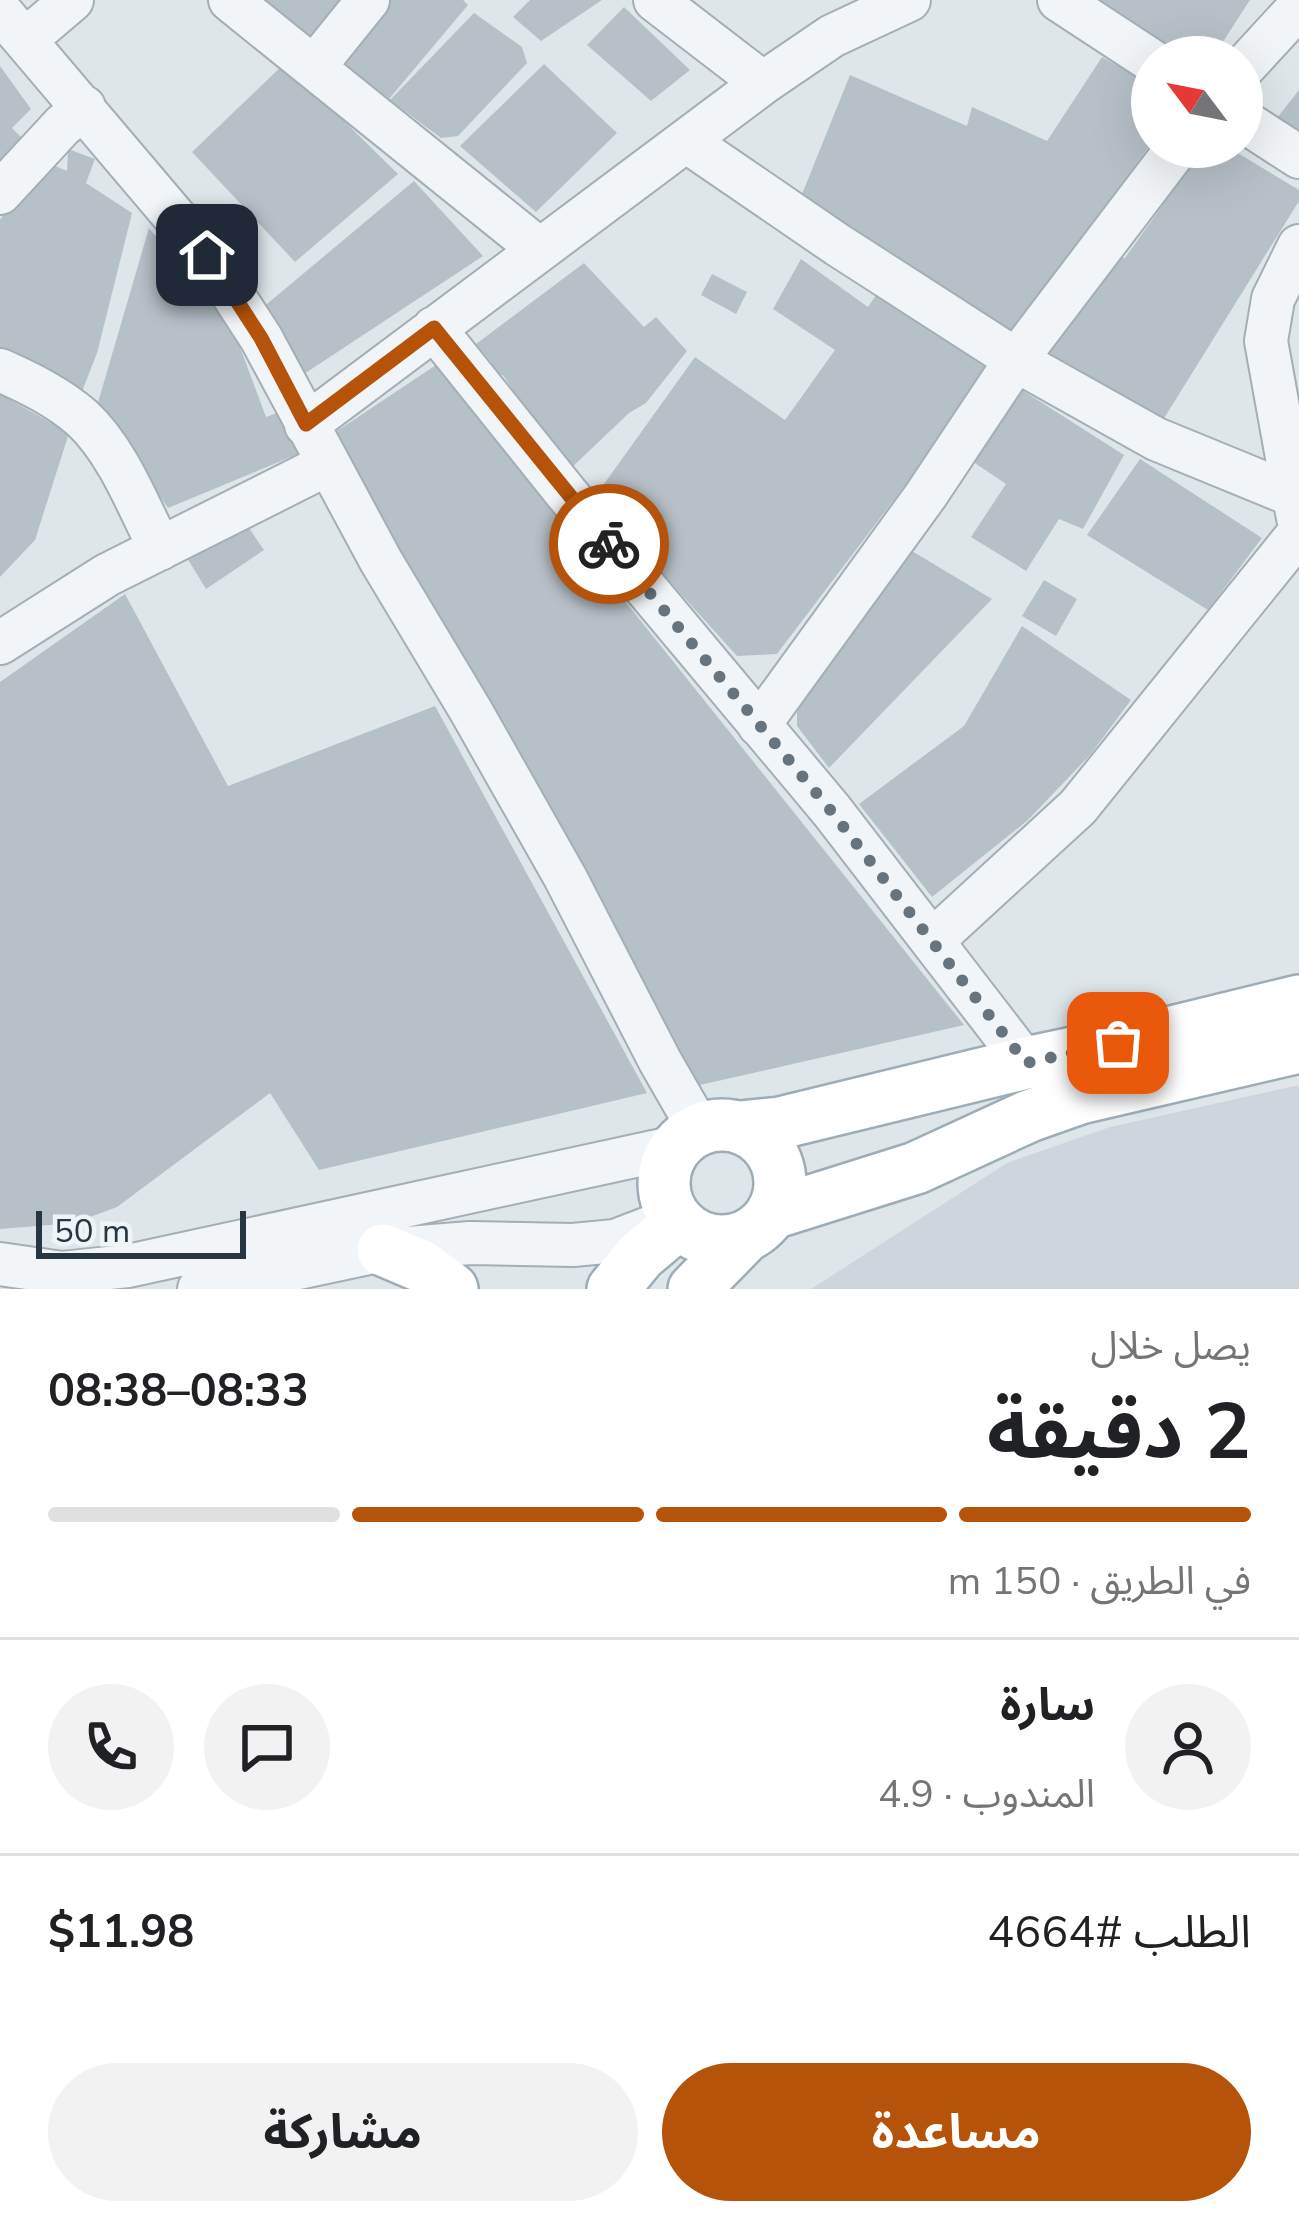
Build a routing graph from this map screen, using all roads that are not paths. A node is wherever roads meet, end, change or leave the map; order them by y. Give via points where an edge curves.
1 (72, 0) edge
2 (230, 0) edge
3 (368, 0) edge
4 (655, 0) edge
5 (908, 0) edge
6 (1059, 0) edge
7 (1299, 7) edge
8 (12, 26) edge
9 (1263, 46) edge
10 (1131, 47) edge
11 (314, 67) junction
12 (763, 83) junction
13 (84, 107) junction
14 (1263, 134) edge
15 (686, 141) junction
16 (1299, 157) edge
17 (1162, 168) edge
18 (0, 194) edge
19 (1299, 247) edge
20 (538, 249) junction
21 (434, 328) junction
22 (1016, 360) junction
23 (0, 370) edge
24 (306, 424) junction
25 (328, 464) junction
26 (1298, 517) edge
27 (160, 548) junction
28 (0, 643) edge
29 (759, 724) junction
30 (932, 941) junction
31 (1299, 1001) edge
32 (1299, 1047) edge
33 (1026, 1063) junction
34 (705, 1135) junction
35 (675, 1219) junction
36 (758, 1226) junction
37 (383, 1250) junction
38 (0, 1264) edge
39 (200, 1289) edge
40 (452, 1289) edge
41 (613, 1289) edge
42 (694, 1289) edge

1 - 8 street
2 - 11 street
3 - 11 street
4 - 12 street
5 - 12 street via 832,36
6 - 10 street
7 - 9 street
8 - 13 street
11 - 20 street
12 - 15 street
13 - 18 street
13 - 24 street via 207,255
14 - 16 street
15 - 20 street
15 - 22 street
17 - 22 street
19 - 26 street via 1273,298 1266,341
20 - 21 street
21 - 24 street
21 - 29 street
22 - 26 street
22 - 29 street
23 - 27 street via 83,419
24 - 25 street
25 - 27 street
25 - 34 street
26 - 30 street via 1078,807
27 - 28 street
29 - 30 street
30 - 33 street
31 - 33 main road
32 - 36 main road via 1080,1098
33 - 34 main road
34 - 35 main road via 667,1163 665,1198
34 - 36 main road via 756,1135 777,1162 779,1197
34 - 38 street via 128,1266 62,1273
35 - 36 main road via 692,1234 726,1242
35 - 37 street via 594,1244
35 - 41 main road
36 - 42 main road
37 - 39 street
37 - 40 main road

